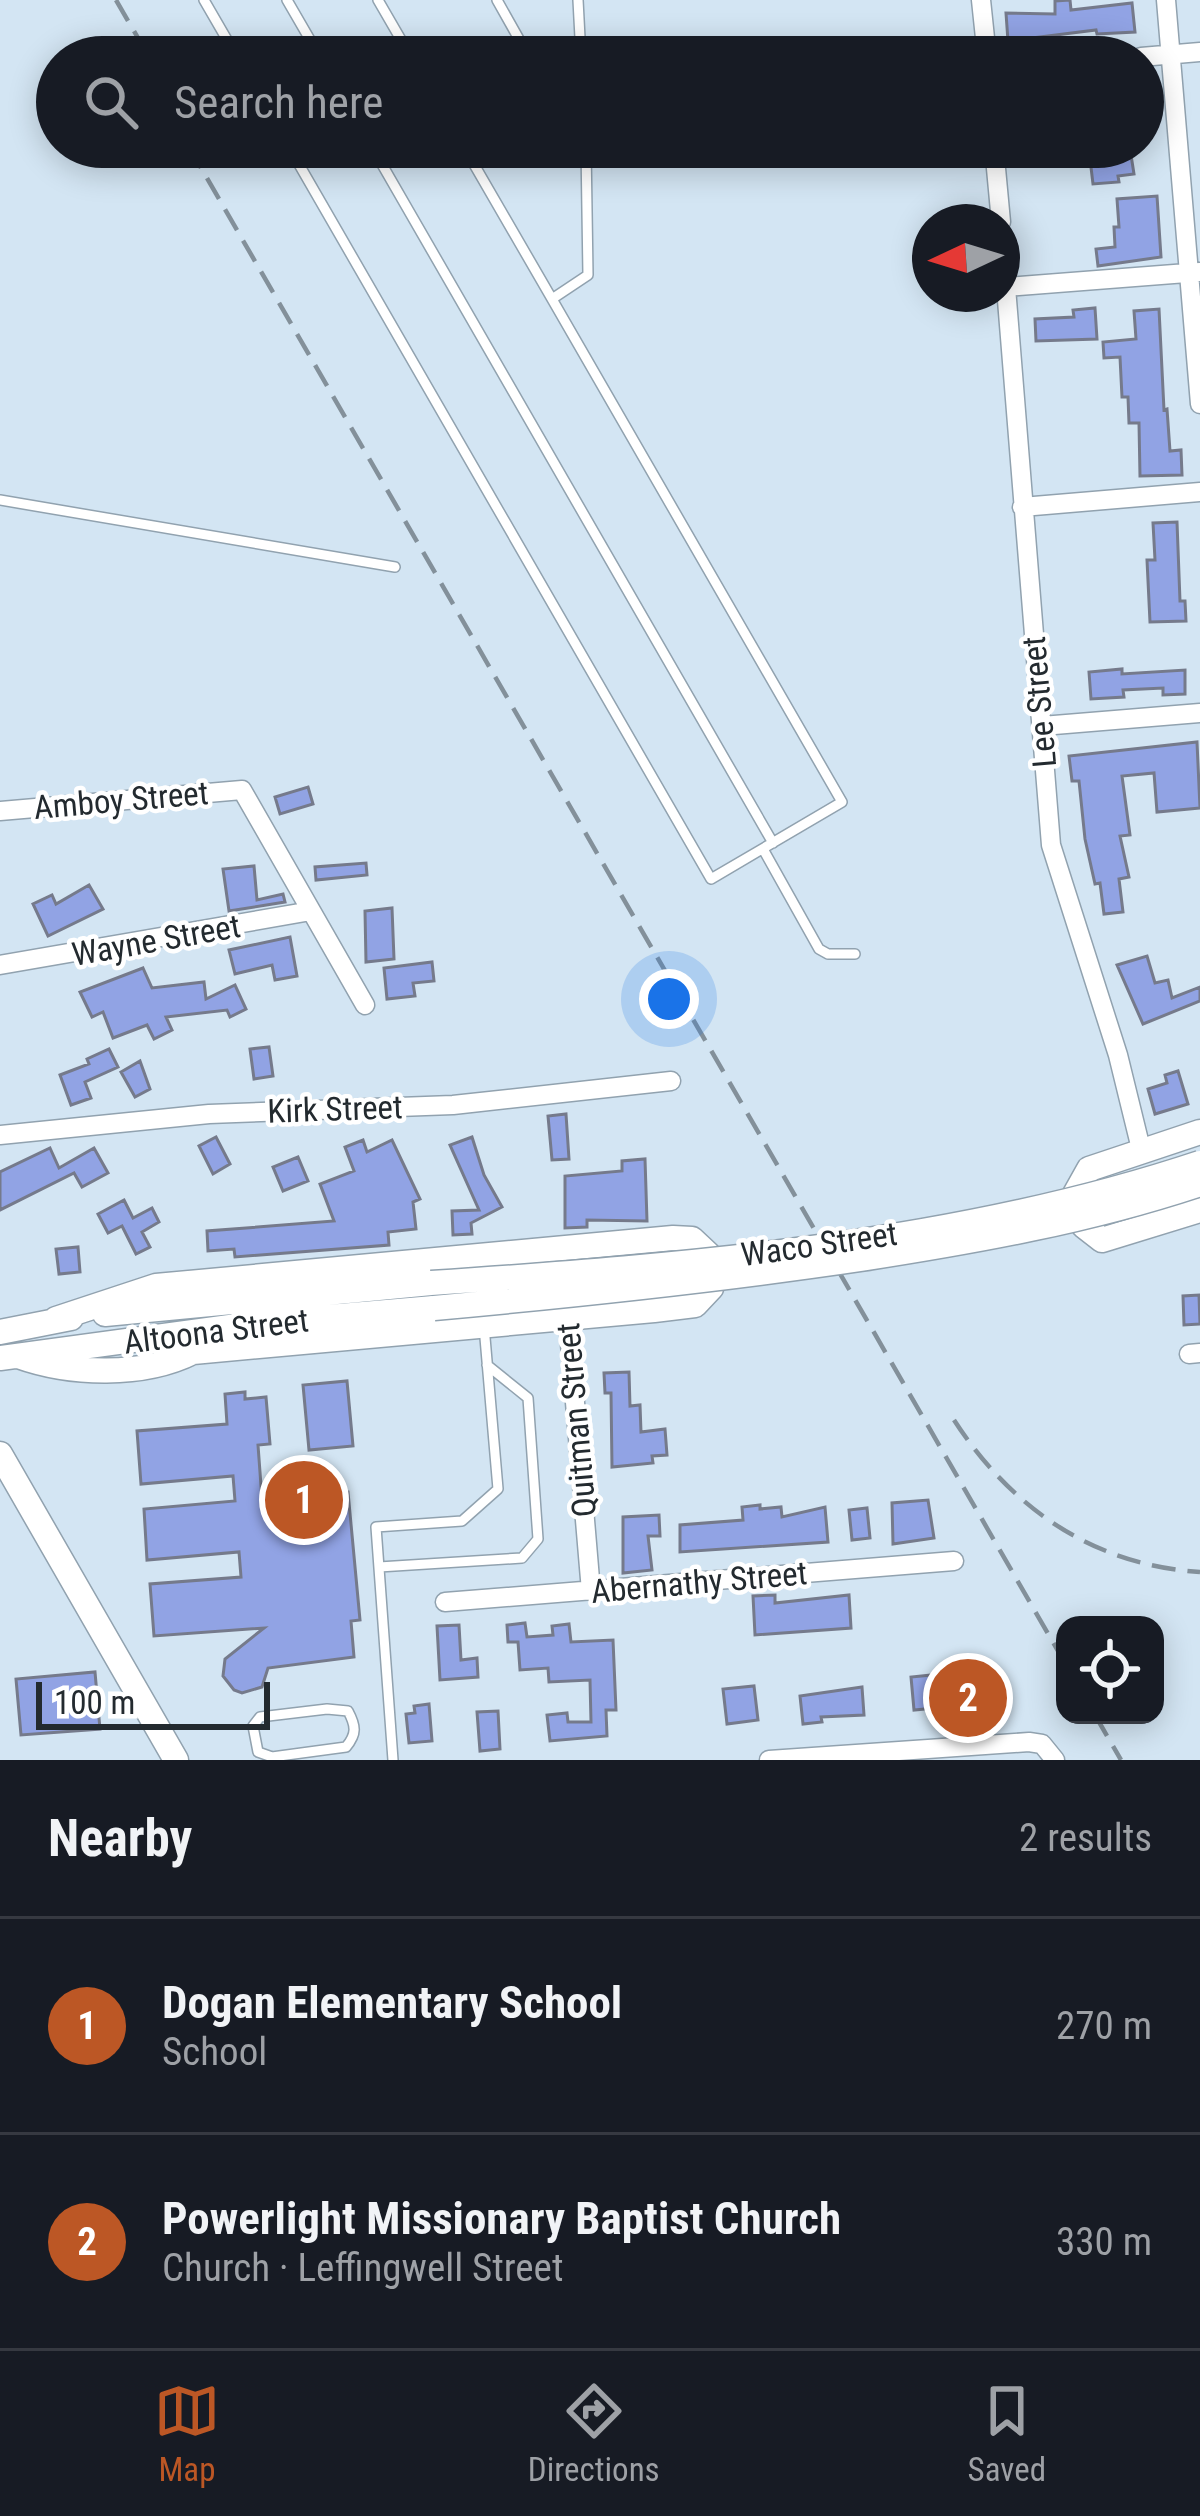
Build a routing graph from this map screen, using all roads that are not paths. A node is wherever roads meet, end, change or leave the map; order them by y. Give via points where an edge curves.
1 (204, 0) edge
2 (287, 0) edge
3 (378, 0) edge
4 (496, 0) edge
5 (578, 0) edge
6 (981, 0) edge
7 (1166, 0) edge
8 (225, 36) edge
9 (308, 36) edge
10 (399, 36) edge
11 (517, 36) edge
12 (580, 36) edge
13 (985, 36) edge
14 (1200, 52) edge
15 (1164, 55) edge
16 (1170, 55) junction
17 (301, 168) edge
18 (384, 168) edge
19 (476, 168) edge
20 (587, 168) edge
21 (996, 168) edge
22 (999, 204) edge
23 (1194, 273) edge
24 (1020, 286) edge
25 (552, 299) junction
26 (1008, 312) edge
27 (1200, 404) edge
28 (1200, 492) edge
29 (0, 500) edge
30 (1022, 507) junction
31 (395, 567) dead end
32 (1200, 713) edge
33 (1042, 726) junction
34 (0, 811) edge
35 (768, 846) junction
36 (311, 911) junction
37 (855, 954) dead end
38 (0, 965) edge
39 (365, 1005) dead end
40 (670, 1081) dead end
41 (1200, 1132) edge
42 (0, 1135) edge
43 (1142, 1153) junction
44 (1200, 1162) edge
45 (1200, 1184) edge
46 (1200, 1210) edge
47 (562, 1249) junction
48 (432, 1296) junction
49 (568, 1317) junction
50 (56, 1319) junction
51 (484, 1325) junction
52 (0, 1332) edge
53 (107, 1344) junction
54 (193, 1352) junction
55 (9, 1357) edge
56 (487, 1365) junction
57 (0, 1454) edge
58 (954, 1562) dead end
59 (379, 1567) junction
60 (590, 1591) junction
61 (445, 1602) dead end
62 (1048, 1752) edge
63 (321, 1757) edge
64 (859, 1757) edge
65 (176, 1760) edge
66 (393, 1760) edge
67 (769, 1760) edge

1 - 8 lane
2 - 9 lane
3 - 10 lane
4 - 11 lane
5 - 12 lane
6 - 13 street
7 - 16 street
14 - 16 street
15 - 16 street
16 - 23 street
17 - 35 lane via 711,880
18 - 35 lane
19 - 25 lane
20 - 25 lane via 588,275
21 - 22 street
23 - 24 street
23 - 27 street
25 - 35 lane via 842,802
26 - 30 street, Lee Street
28 - 30 street
29 - 31 lane
30 - 33 street, Lee Street
32 - 33 street
33 - 43 street, Lee Street via 1051,845
34 - 36 street, Amboy Street via 242,790
35 - 37 lane via 819,949
36 - 38 street, Wayne Street
36 - 39 street
40 - 42 street, Kirk Street via 453,1105 209,1114
41 - 43 main road
43 - 46 main road via 1089,1169 1075,1194 1084,1226 1102,1240
44 - 48 main road, Waco Street, bridge via 1112,1192 987,1219
45 - 48 main road, Waco Street, bridge via 991,1239 638,1290
47 - 49 street, Quitman Street
47 - 49 main road via 692,1238 708,1254 710,1288 695,1305
47 - 50 main road via 157,1286
48 - 50 main road, Altoona Street
48 - 53 main road, Altoona Street
49 - 51 main road
49 - 60 street, Quitman Street
50 - 52 main road, Altoona Street
51 - 54 main road
51 - 56 lane
53 - 54 main road
53 - 55 main road, Altoona Street
54 - 55 main road via 166,1365 88,1370
56 - 59 lane via 498,1489 462,1521 376,1527
56 - 59 lane via 528,1398 538,1539 522,1558
57 - 65 main road
58 - 60 street, Abernathy Street
59 - 66 lane
60 - 61 street, Abernathy Street
62 - 64 street via 1029,1742
63 - 63 lane via 258,1752 253,1726 281,1712 348,1711 355,1736
64 - 67 street

